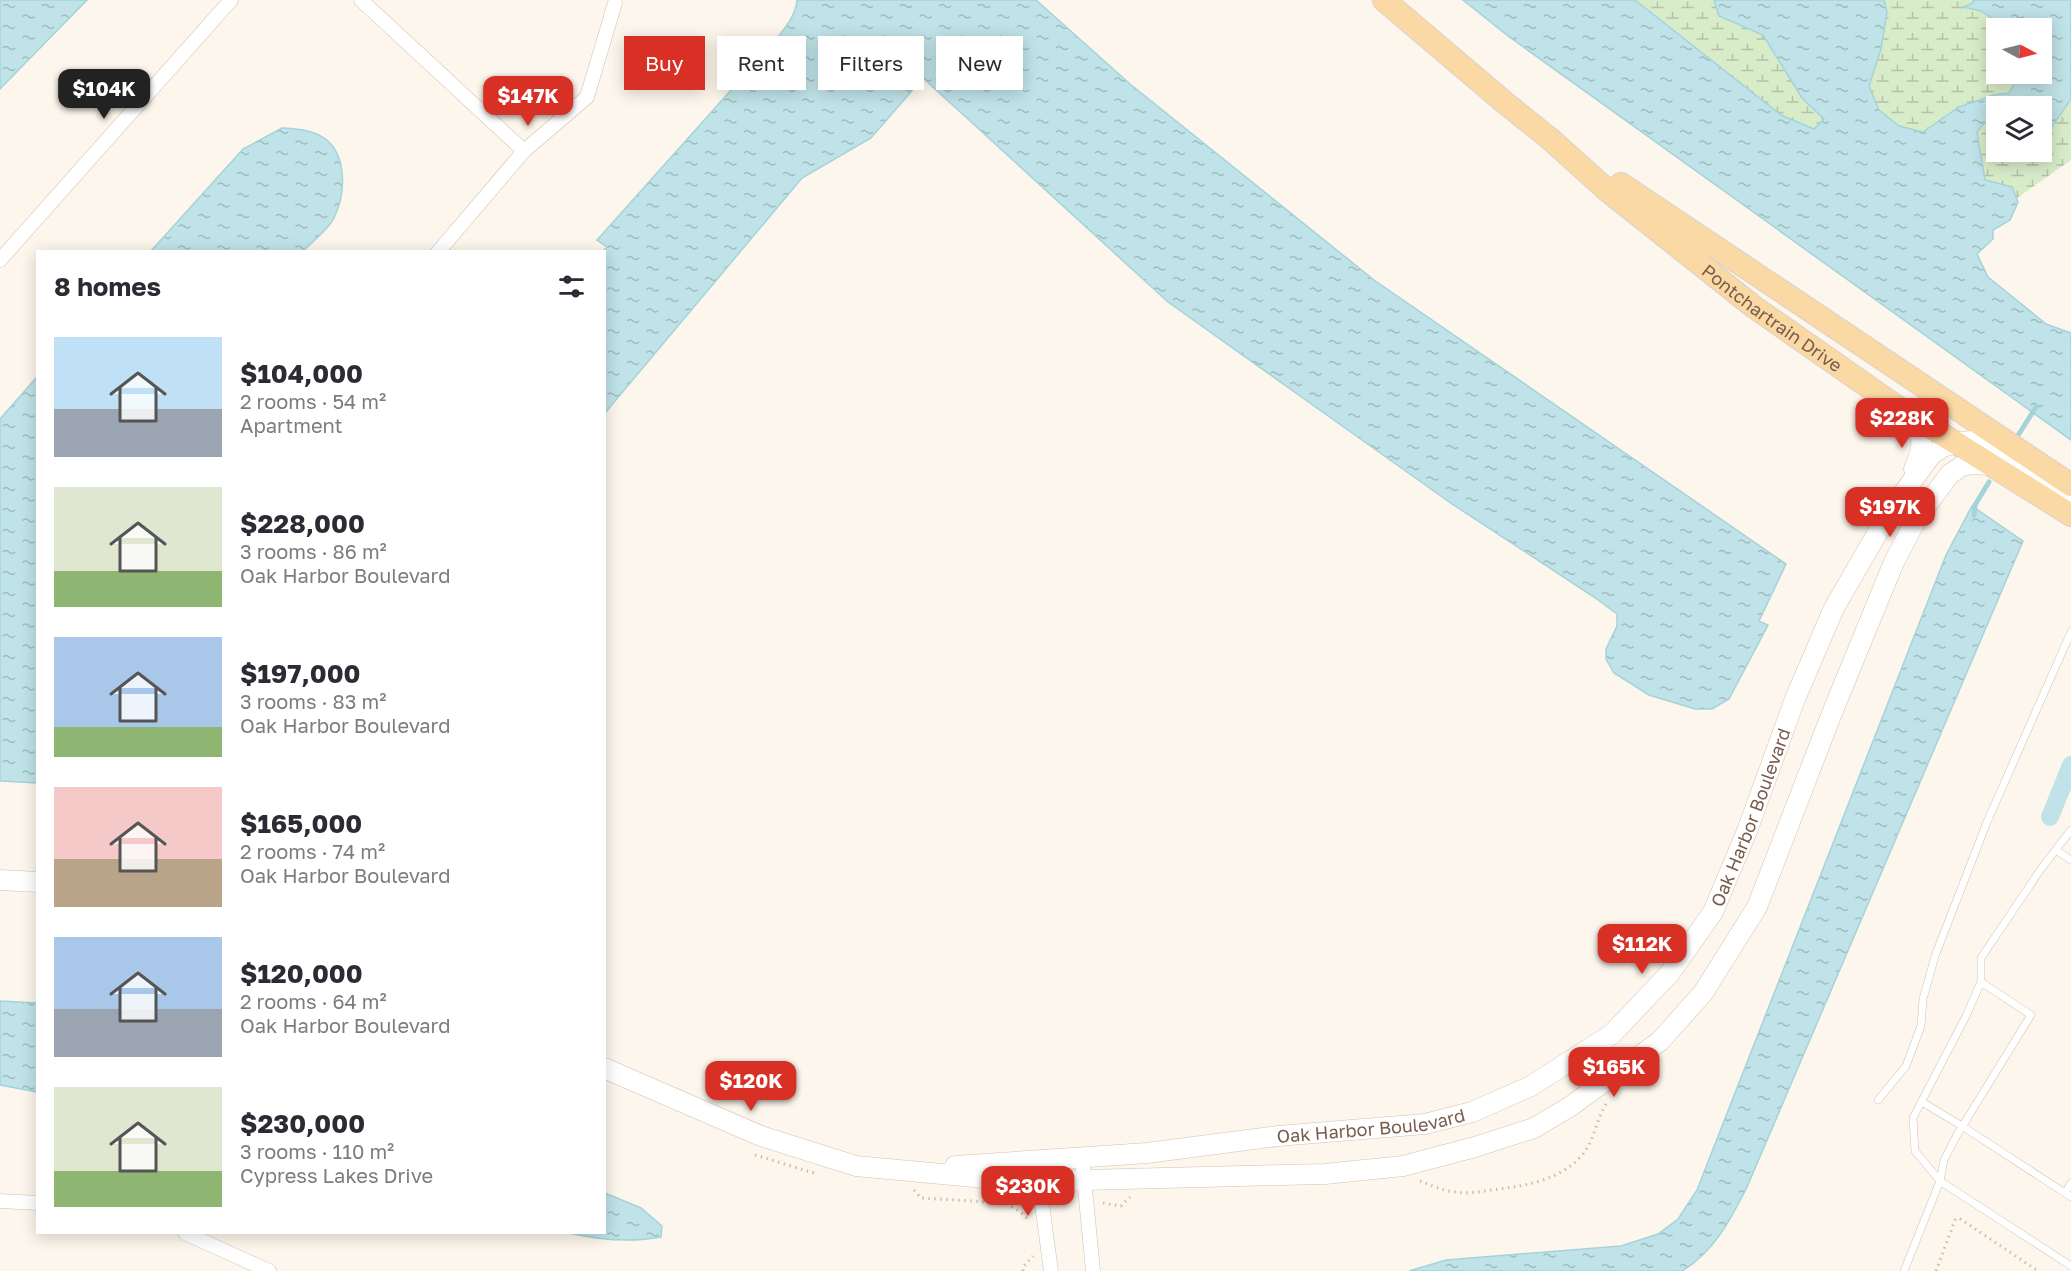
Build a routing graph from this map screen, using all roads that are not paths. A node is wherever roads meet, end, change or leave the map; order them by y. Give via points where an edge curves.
1 (231, 0) edge
2 (361, 0) edge
3 (1384, 0) edge
4 (615, 3) dead end
5 (1549, 138) junction
6 (524, 151) junction
7 (440, 250) edge
8 (0, 260) edge
9 (1903, 411) junction
10 (1956, 443) junction
11 (1989, 465) junction
12 (2071, 485) edge
13 (1907, 486) junction
14 (2071, 500) edge
15 (2071, 515) edge
16 (1868, 547) junction
17 (1894, 562) junction
18 (2071, 632) edge
19 (2071, 830) edge
20 (2056, 850) junction
21 (2071, 860) edge
22 (0, 880) edge
23 (36, 882) edge
24 (1981, 982) junction
25 (606, 1069) edge
26 (1878, 1100) dead end
27 (1922, 1102) junction
28 (1962, 1126) junction
29 (1082, 1157) junction
30 (1036, 1160) junction
31 (896, 1169) junction
32 (1084, 1180) junction
33 (1940, 1181) junction
34 (1038, 1183) junction
35 (2071, 1183) edge
36 (2068, 1195) edge
37 (0, 1201) edge
38 (36, 1203) edge
39 (187, 1234) edge
40 (2071, 1266) edge
41 (269, 1271) edge
42 (1051, 1271) edge
43 (1093, 1271) edge
44 (1904, 1271) edge

1 - 8 street
2 - 6 street
3 - 5 main road, Pontchartrain Drive
4 - 6 street via 587,97
5 - 9 main road, Pontchartrain Drive via 1608,191 1754,308
5 - 12 main road, Pontchartrain Drive
6 - 7 street
9 - 10 main road, Pontchartrain Drive
9 - 13 street via 1922,438 1922,450
10 - 11 main road, Pontchartrain Drive
10 - 13 street, Oak Harbor Boulevard via 1931,455
10 - 14 street, Oak Harbor Boulevard via 1987,444
11 - 15 main road, Pontchartrain Drive
11 - 17 street, Oak Harbor Boulevard via 1962,466 1950,474 1917,518
13 - 16 street, Oak Harbor Boulevard
16 - 17 street
16 - 29 street, Oak Harbor Boulevard via 1829,618 1713,912 1670,973 1612,1034 1531,1086 1472,1112 1425,1124
17 - 32 street, Oak Harbor Boulevard via 1758,907 1703,993 1660,1041 1534,1128 1403,1166 1325,1174
18 - 26 lane via 1935,956 1923,999 1922,1026 1906,1066
19 - 20 lane
20 - 21 lane
20 - 24 lane via 1981,958
22 - 23 street
24 - 27 lane
24 - 28 lane via 2031,1015
25 - 31 street, Oak Harbor Boulevard via 760,1136 856,1166
27 - 28 lane
27 - 33 lane via 1913,1118 1915,1151
28 - 33 lane via 1944,1161
28 - 36 lane
29 - 30 street, Oak Harbor Boulevard
29 - 32 street
30 - 31 street, Oak Harbor Boulevard
30 - 34 street
31 - 34 street, Oak Harbor Boulevard
32 - 34 street, Oak Harbor Boulevard
32 - 43 street
33 - 40 lane
33 - 44 lane
34 - 42 street
35 - 36 lane
37 - 38 street
39 - 41 street

